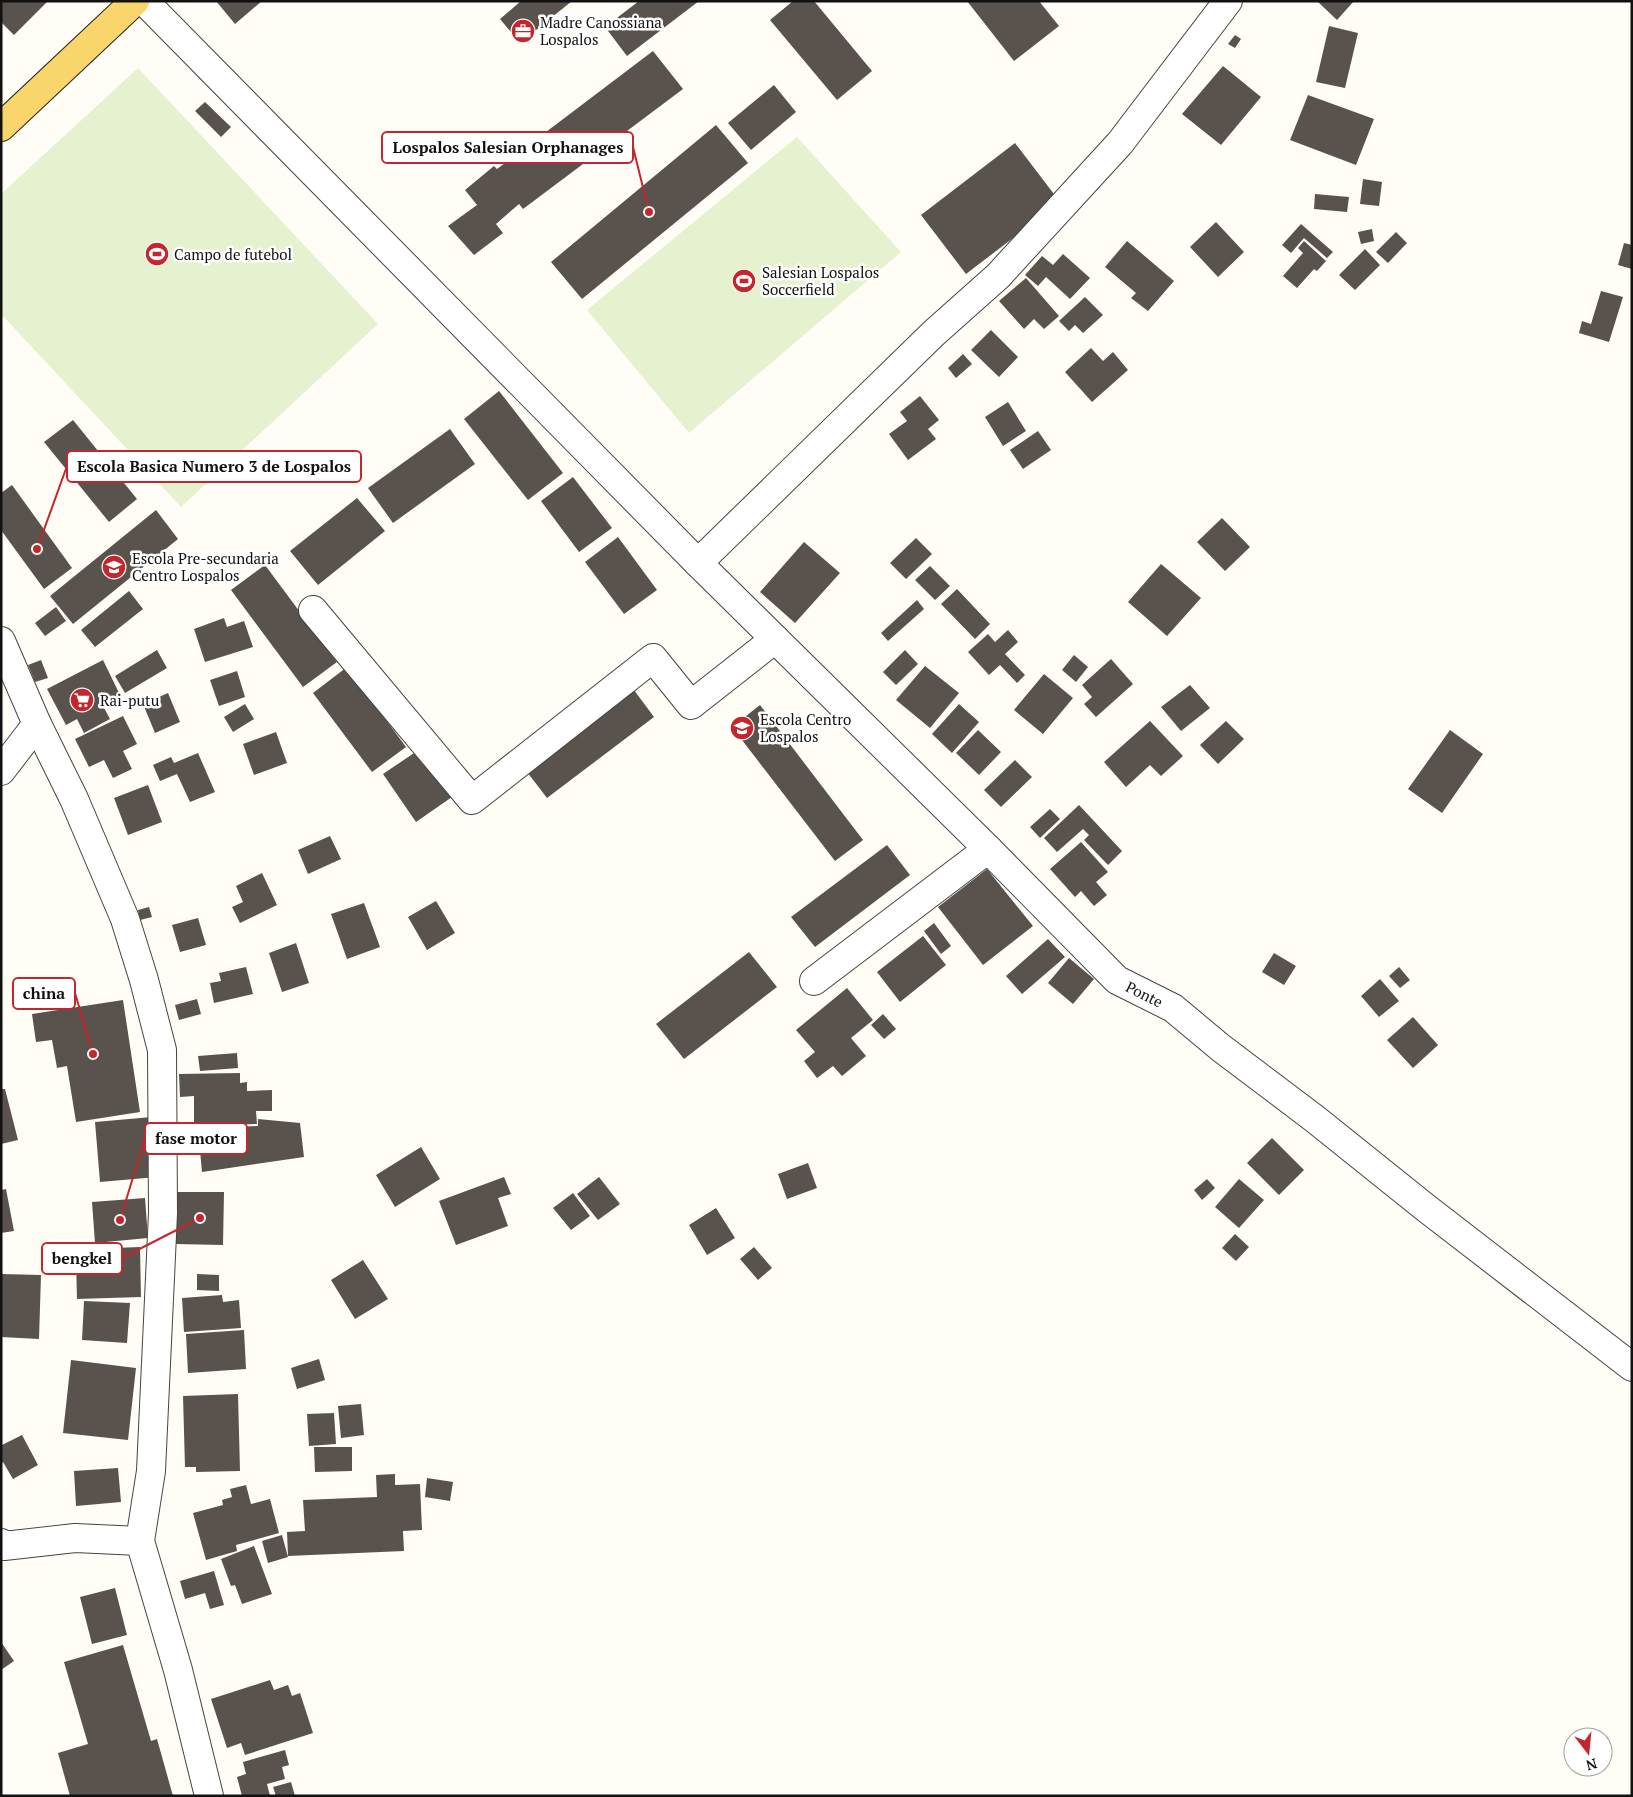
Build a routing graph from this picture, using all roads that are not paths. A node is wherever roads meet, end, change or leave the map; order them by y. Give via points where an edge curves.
1 (135, 1) edge
2 (144, 1) edge
3 (1228, 1) edge
4 (1, 127) edge
5 (698, 563) junction
6 (313, 610) dead end
7 (775, 640) junction
8 (1, 641) edge
9 (36, 724) junction
10 (1, 770) edge
11 (988, 848) junction
12 (814, 982) dead end
13 (1632, 1367) edge
14 (140, 1541) junction
15 (1, 1543) edge
16 (210, 1796) edge

1 - 4 main road
2 - 5 street, Ponte
3 - 5 street via 1120,142 998,276 934,333
5 - 7 street, Ponte
6 - 7 street via 472,800 653,658 691,705
7 - 11 street, Ponte
8 - 9 street
9 - 10 street
9 - 14 street via 74,798 125,919 162,1050 163,1213 151,1471
11 - 12 street
11 - 13 street, Ponte via 1117,980 1173,1008
14 - 15 street via 75,1538 4,1546
14 - 16 street

